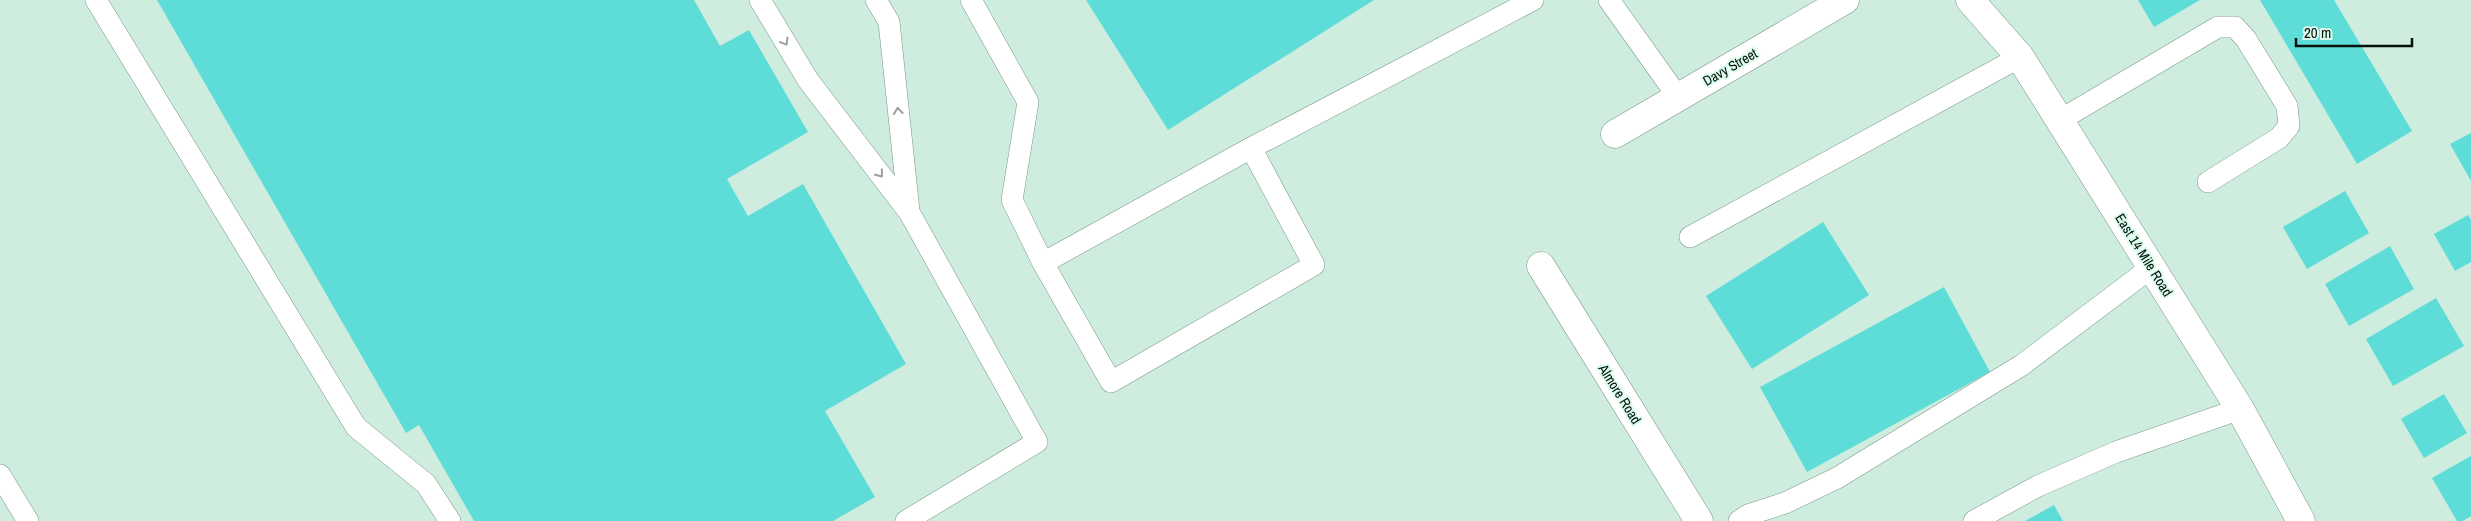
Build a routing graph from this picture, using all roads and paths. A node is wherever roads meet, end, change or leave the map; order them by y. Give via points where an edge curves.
1 (96, 0) edge
2 (760, 0) edge
3 (876, 0) edge
4 (971, 0) edge
5 (1533, 0) edge
6 (1609, 0) edge
7 (1845, 0) edge
8 (1970, 0) edge
9 (2020, 57) junction
10 (1678, 97) junction
11 (2060, 120) junction
12 (1615, 134) dead end
13 (1251, 148) junction
14 (2208, 182) dead end
15 (909, 212) junction
16 (1690, 237) dead end
17 (1043, 263) junction
18 (1541, 266) dead end
19 (2152, 267) junction
20 (2240, 409) junction
21 (0, 475) edge
22 (28, 521) edge
23 (450, 521) edge
24 (906, 521) edge
25 (1699, 521) edge
26 (1739, 521) edge
27 (1974, 521) edge
28 (2301, 521) edge

1 - 23 lane via 356,427 426,484
2 -> 15 lane via 808,80
15 -> 3 lane via 889,22
4 - 17 lane via 1028,102 1012,200
5 - 13 lane
6 - 10 lane
7 - 10 main road, Davy Street
8 - 9 main road, East 14 Mile Road
9 - 11 main road, East 14 Mile Road
9 - 16 lane
10 - 12 main road, Davy Street
11 - 14 lane via 2218,27 2235,27 2246,39 2287,106 2290,126 2279,138
11 - 19 main road, East 14 Mile Road
13 - 17 lane
13 - 17 lane via 1314,265 1111,382
15 - 24 lane via 1037,442
18 - 25 main road, Almore Road
19 - 20 main road, East 14 Mile Road
19 - 26 lane via 2022,365 1837,478
20 - 27 lane via 2116,452 2038,486
20 - 28 main road, East 14 Mile Road
21 - 22 lane

